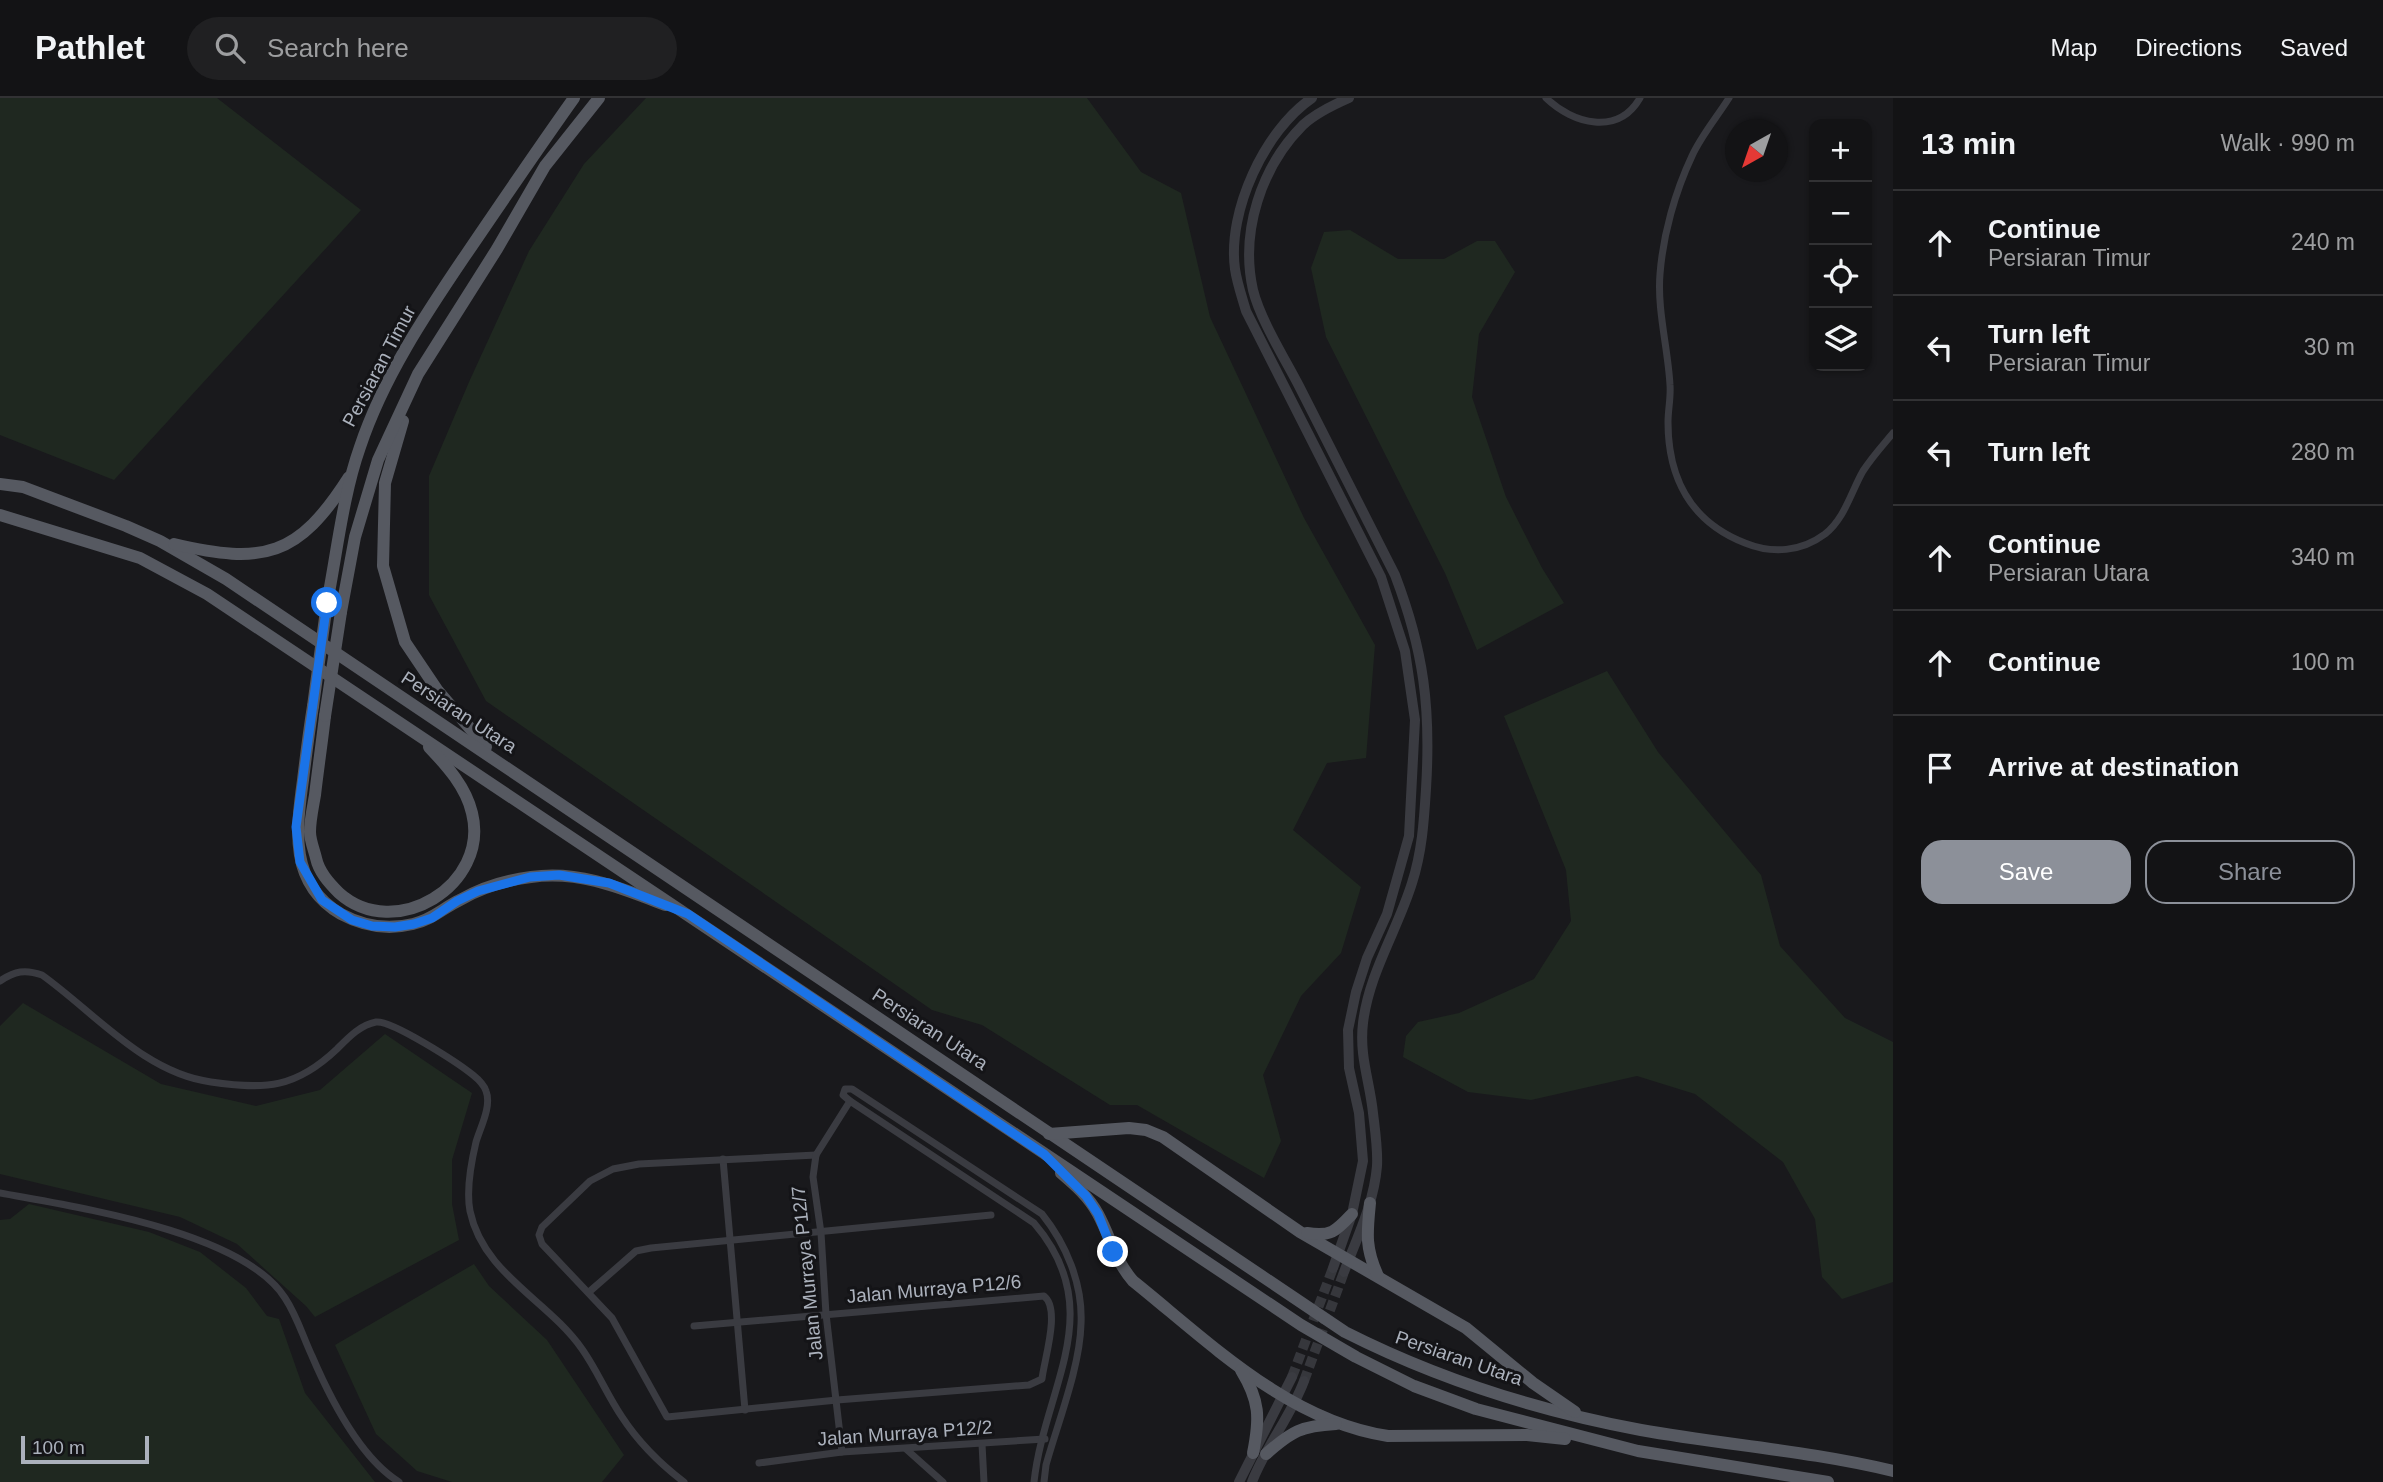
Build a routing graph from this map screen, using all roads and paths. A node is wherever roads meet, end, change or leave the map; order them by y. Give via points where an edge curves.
1 (574, 98) edge
2 (599, 98) edge
3 (1312, 98) edge
4 (1349, 98) edge
5 (1546, 98) edge
6 (1640, 98) edge
7 (1729, 98) edge
8 (418, 373) junction
9 (1893, 433) edge
10 (352, 473) junction
11 (0, 484) edge
12 (0, 515) edge
13 (160, 541) junction
14 (412, 730) junction
15 (503, 764) junction
16 (688, 914) junction
17 (0, 981) edge
18 (850, 1101) junction
19 (1049, 1134) junction
20 (1044, 1154) junction
21 (816, 1155) junction
22 (723, 1159) junction
23 (0, 1193) edge
24 (1370, 1203) junction
25 (1352, 1214) junction
26 (991, 1215) dead end
27 (1300, 1232) junction
28 (821, 1233) junction
29 (730, 1239) junction
30 (1344, 1262) junction
31 (1333, 1268) tunnel mouth
32 (1378, 1276) junction
33 (589, 1292) junction
34 (826, 1314) junction
35 (736, 1322) junction
36 (694, 1326) dead end
37 (1238, 1366) junction
38 (1292, 1377) tunnel mouth
39 (1304, 1381) tunnel mouth
40 (1283, 1396) junction
41 (837, 1400) junction
42 (1296, 1403) junction
43 (745, 1410) junction
44 (1591, 1420) junction
45 (1340, 1423) junction
46 (1043, 1439) junction
47 (1053, 1441) junction
48 (982, 1444) junction
49 (906, 1449) junction
50 (1638, 1451) junction
51 (842, 1452) junction
52 (1260, 1453) junction
53 (759, 1462) dead end
54 (1893, 1470) edge
55 (399, 1482) edge
56 (684, 1482) edge
57 (943, 1482) edge
58 (984, 1482) edge
59 (1034, 1482) edge
60 (1044, 1482) edge
61 (1239, 1482) edge
62 (1252, 1482) edge
63 (1828, 1482) edge

1 - 10 main road, Persiaran Timur via 414,335 360,444
2 - 8 main road, Persiaran Timur via 545,166
3 - 25 street via 1273,136 1257,164 1244,196 1235,268 1246,311 1381,577 1405,651 1415,720 1409,836 1387,914 1356,992 1348,1030 1363,1161
4 - 24 street via 1304,124 1269,171 1251,227 1250,262 1253,292 1274,340 1395,575 1425,680 1429,718 1423,838 1412,883 1368,992 1363,1026 1363,1063 1373,1109 1377,1165
5 - 6 street via 1574,118 1595,123 1621,117
7 - 9 street via 1693,154 1680,184 1660,274 1670,388 1670,450 1679,483 1699,513 1731,538 1769,550 1800,547 1835,524 1863,471
8 - 14 main road, Persiaran Timur, bridge via 378,460 355,537 310,833 328,883 360,907 378,913 414,908 443,893 455,881 474,833 472,813 455,777
8 - 15 main road via 385,483 383,566 405,642 438,691
10 - 13 main road via 316,522 286,545 241,556
10 - 16 main road, Persiaran Timur, bridge via 327,603 296,827 300,862 322,900 352,920 395,927 432,918 478,891 530,877 559,875 609,883
11 - 13 main road, Persiaran Utara via 23,487
12 - 14 main road, Persiaran Utara via 140,558 206,594
13 - 15 main road, Persiaran Utara via 226,579
14 - 16 main road, Persiaran Utara
15 - 19 main road, Persiaran Utara
16 - 20 main road, Persiaran Utara
17 - 56 street via 22,971 42,975 145,1055 209,1082 281,1084 319,1066 355,1031 378,1022 395,1026 473,1075 488,1099 468,1191 470,1211 487,1250 583,1349 637,1438
18 - 21 street
18 - 46 street via 1034,1223 1052,1248 1069,1294 1072,1322
18 - 47 street via 843,1095 848,1088 1042,1214 1056,1231 1078,1290 1082,1322
19 - 27 main road via 1146,1130 1163,1137
19 - 44 main road, Persiaran Utara via 1345,1332 1417,1367
20 - 37 main road via 1086,1196 1133,1281
20 - 50 main road, Persiaran Utara via 1301,1325 1414,1386 1476,1409
21 - 22 street
21 - 28 street, Jalan Murraya P12/7 via 813,1177
22 - 29 street
22 - 33 street via 614,1169 590,1181 542,1227 542,1244
23 - 55 street via 164,1227 253,1267 284,1295 327,1390 356,1438
24 - 30 street
24 - 32 main road via 1366,1241
25 - 27 main road via 1330,1233
25 - 30 street
26 - 28 street
27 - 30 main road
28 - 29 street
28 - 34 street, Jalan Murraya P12/7
29 - 33 street via 636,1251
29 - 35 street
30 - 31 street
30 - 32 main road
32 - 44 main road via 1466,1328 1545,1392
33 - 43 street via 612,1318 667,1417
34 - 35 street
34 - 41 street, Jalan Murraya P12/7
34 - 41 street, Jalan Murraya P12/6 via 1034,1296 1044,1296 1051,1306 1050,1342 1038,1382
35 - 36 street
35 - 43 street
37 - 40 main road
37 - 52 main road via 1257,1405
38 - 40 street
39 - 42 street
40 - 42 main road
40 - 52 street
41 - 43 street
41 - 51 street, Jalan Murraya P12/7
42 - 45 main road
42 - 52 street
44 - 54 main road, Persiaran Utara
45 - 50 main road via 1388,1436 1527,1435
45 - 52 main road via 1312,1425
46 - 47 street, Jalan Murraya P12/2
46 - 48 street, Jalan Murraya P12/2
46 - 59 street
47 - 60 street
48 - 49 street, Jalan Murraya P12/2
48 - 58 street
49 - 51 street, Jalan Murraya P12/2
49 - 57 street
50 - 63 main road, Persiaran Utara
51 - 53 street, Jalan Murraya P12/2
52 - 61 street
52 - 62 street

